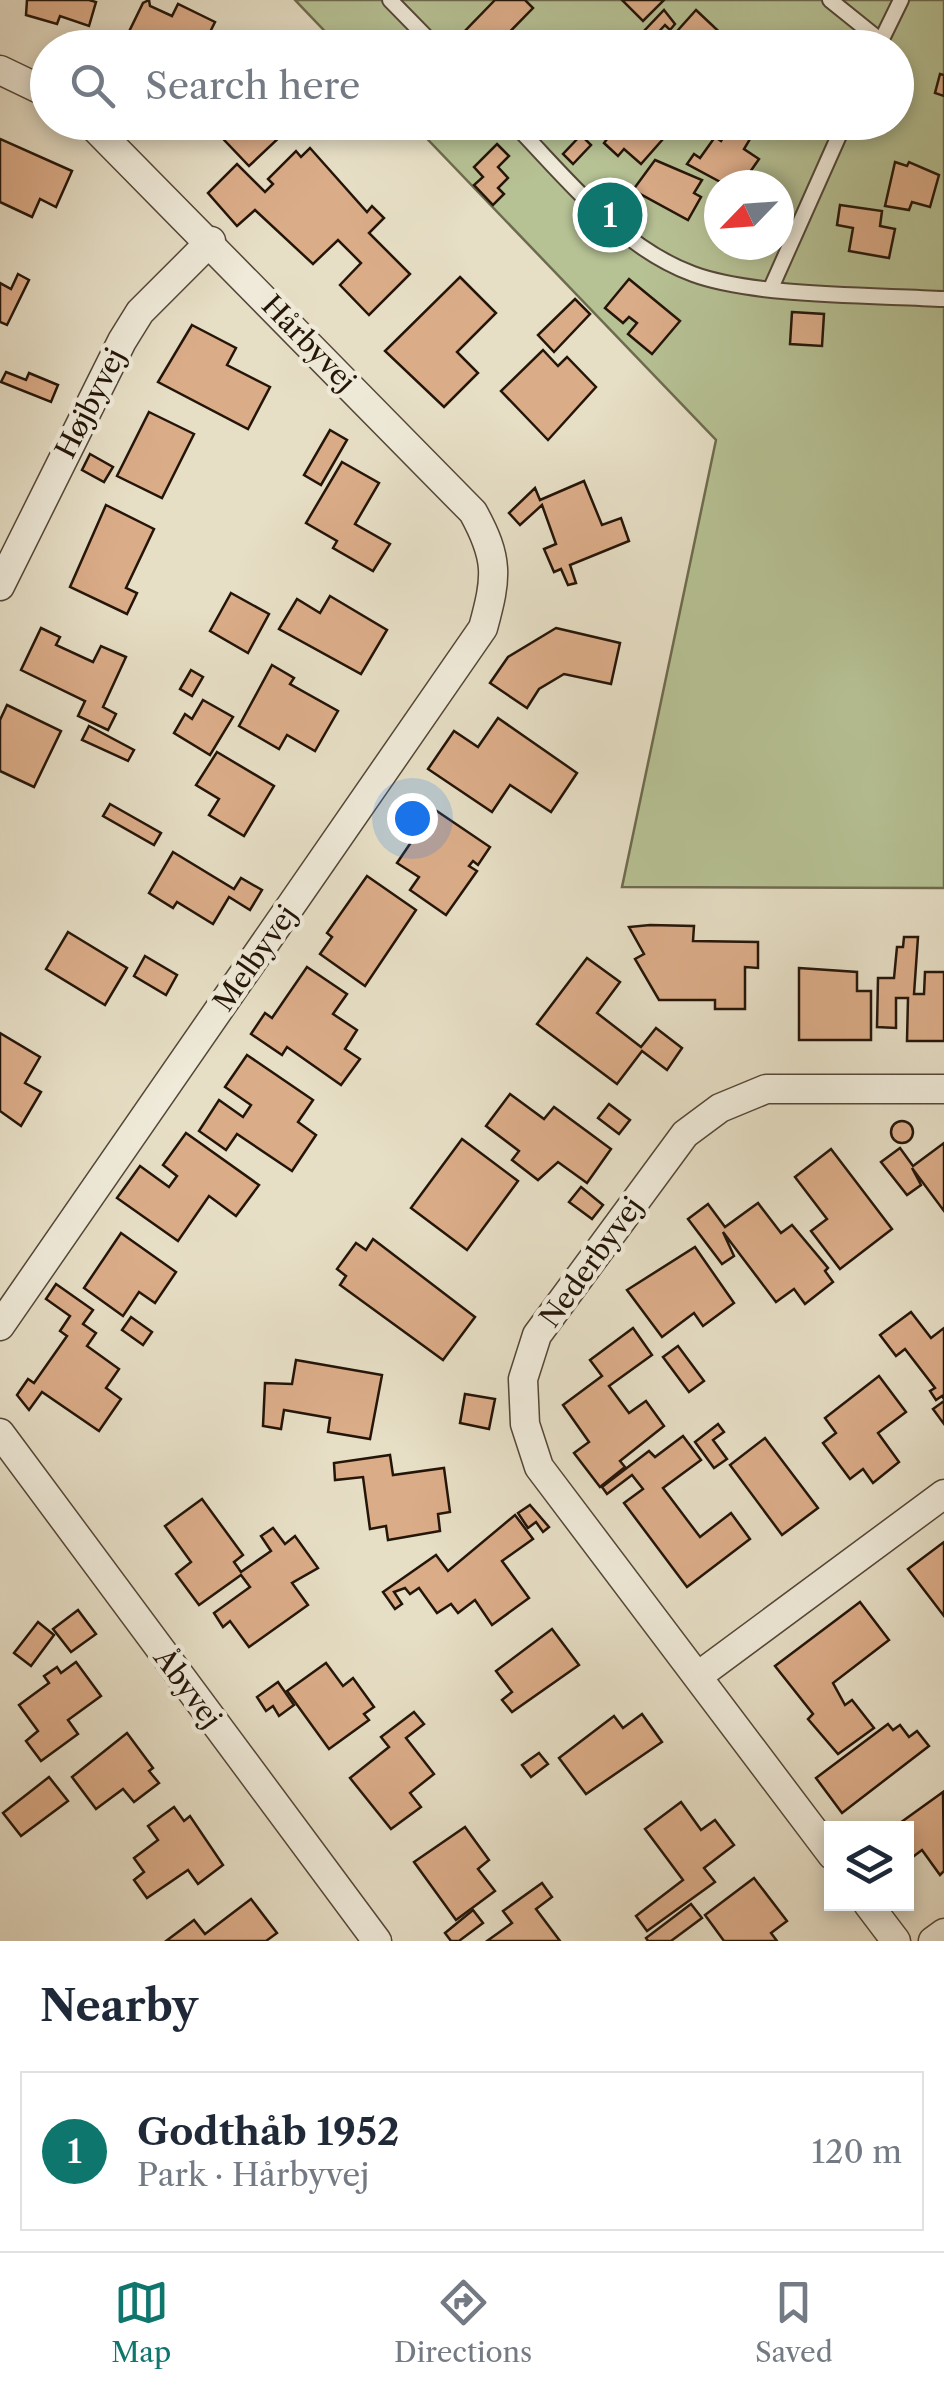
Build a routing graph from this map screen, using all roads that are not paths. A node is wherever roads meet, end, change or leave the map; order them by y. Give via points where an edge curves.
1 (390, 0) edge
2 (830, 0) edge
3 (901, 0) edge
4 (419, 30) edge
5 (864, 30) edge
6 (887, 30) edge
7 (0, 70) edge
8 (30, 84) edge
9 (106, 140) edge
10 (530, 140) edge
11 (837, 140) edge
12 (210, 241) junction
13 (771, 288) junction
14 (944, 299) edge
15 (495, 583) joint
16 (0, 586) edge
17 (944, 1089) edge
18 (0, 1326) edge
19 (0, 1434) edge
20 (944, 1494) edge
21 (698, 1676) junction
22 (824, 1844) edge
23 (873, 1911) edge
24 (944, 1932) edge
25 (378, 1941) edge
26 (896, 1941) edge
27 (933, 1941) edge

1 - 4 lane
2 - 5 lane
3 - 6 lane
7 - 8 street
9 - 12 street, Hårbyvej
10 - 13 lane via 616,227 658,256 694,275
11 - 13 lane
12 - 15 street, Hårbyvej via 473,512 492,547
12 - 16 street, Højbyvej via 140,312 122,341
13 - 14 lane
15 - 18 street, Melbyvej via 484,628
17 - 21 street, Nederbyvej via 766,1089 720,1108 685,1134 537,1335 523,1379 526,1424 539,1467
19 - 25 street, Åbyvej
20 - 21 street
21 - 22 street, Nederbyvej
23 - 26 street
24 - 27 street

